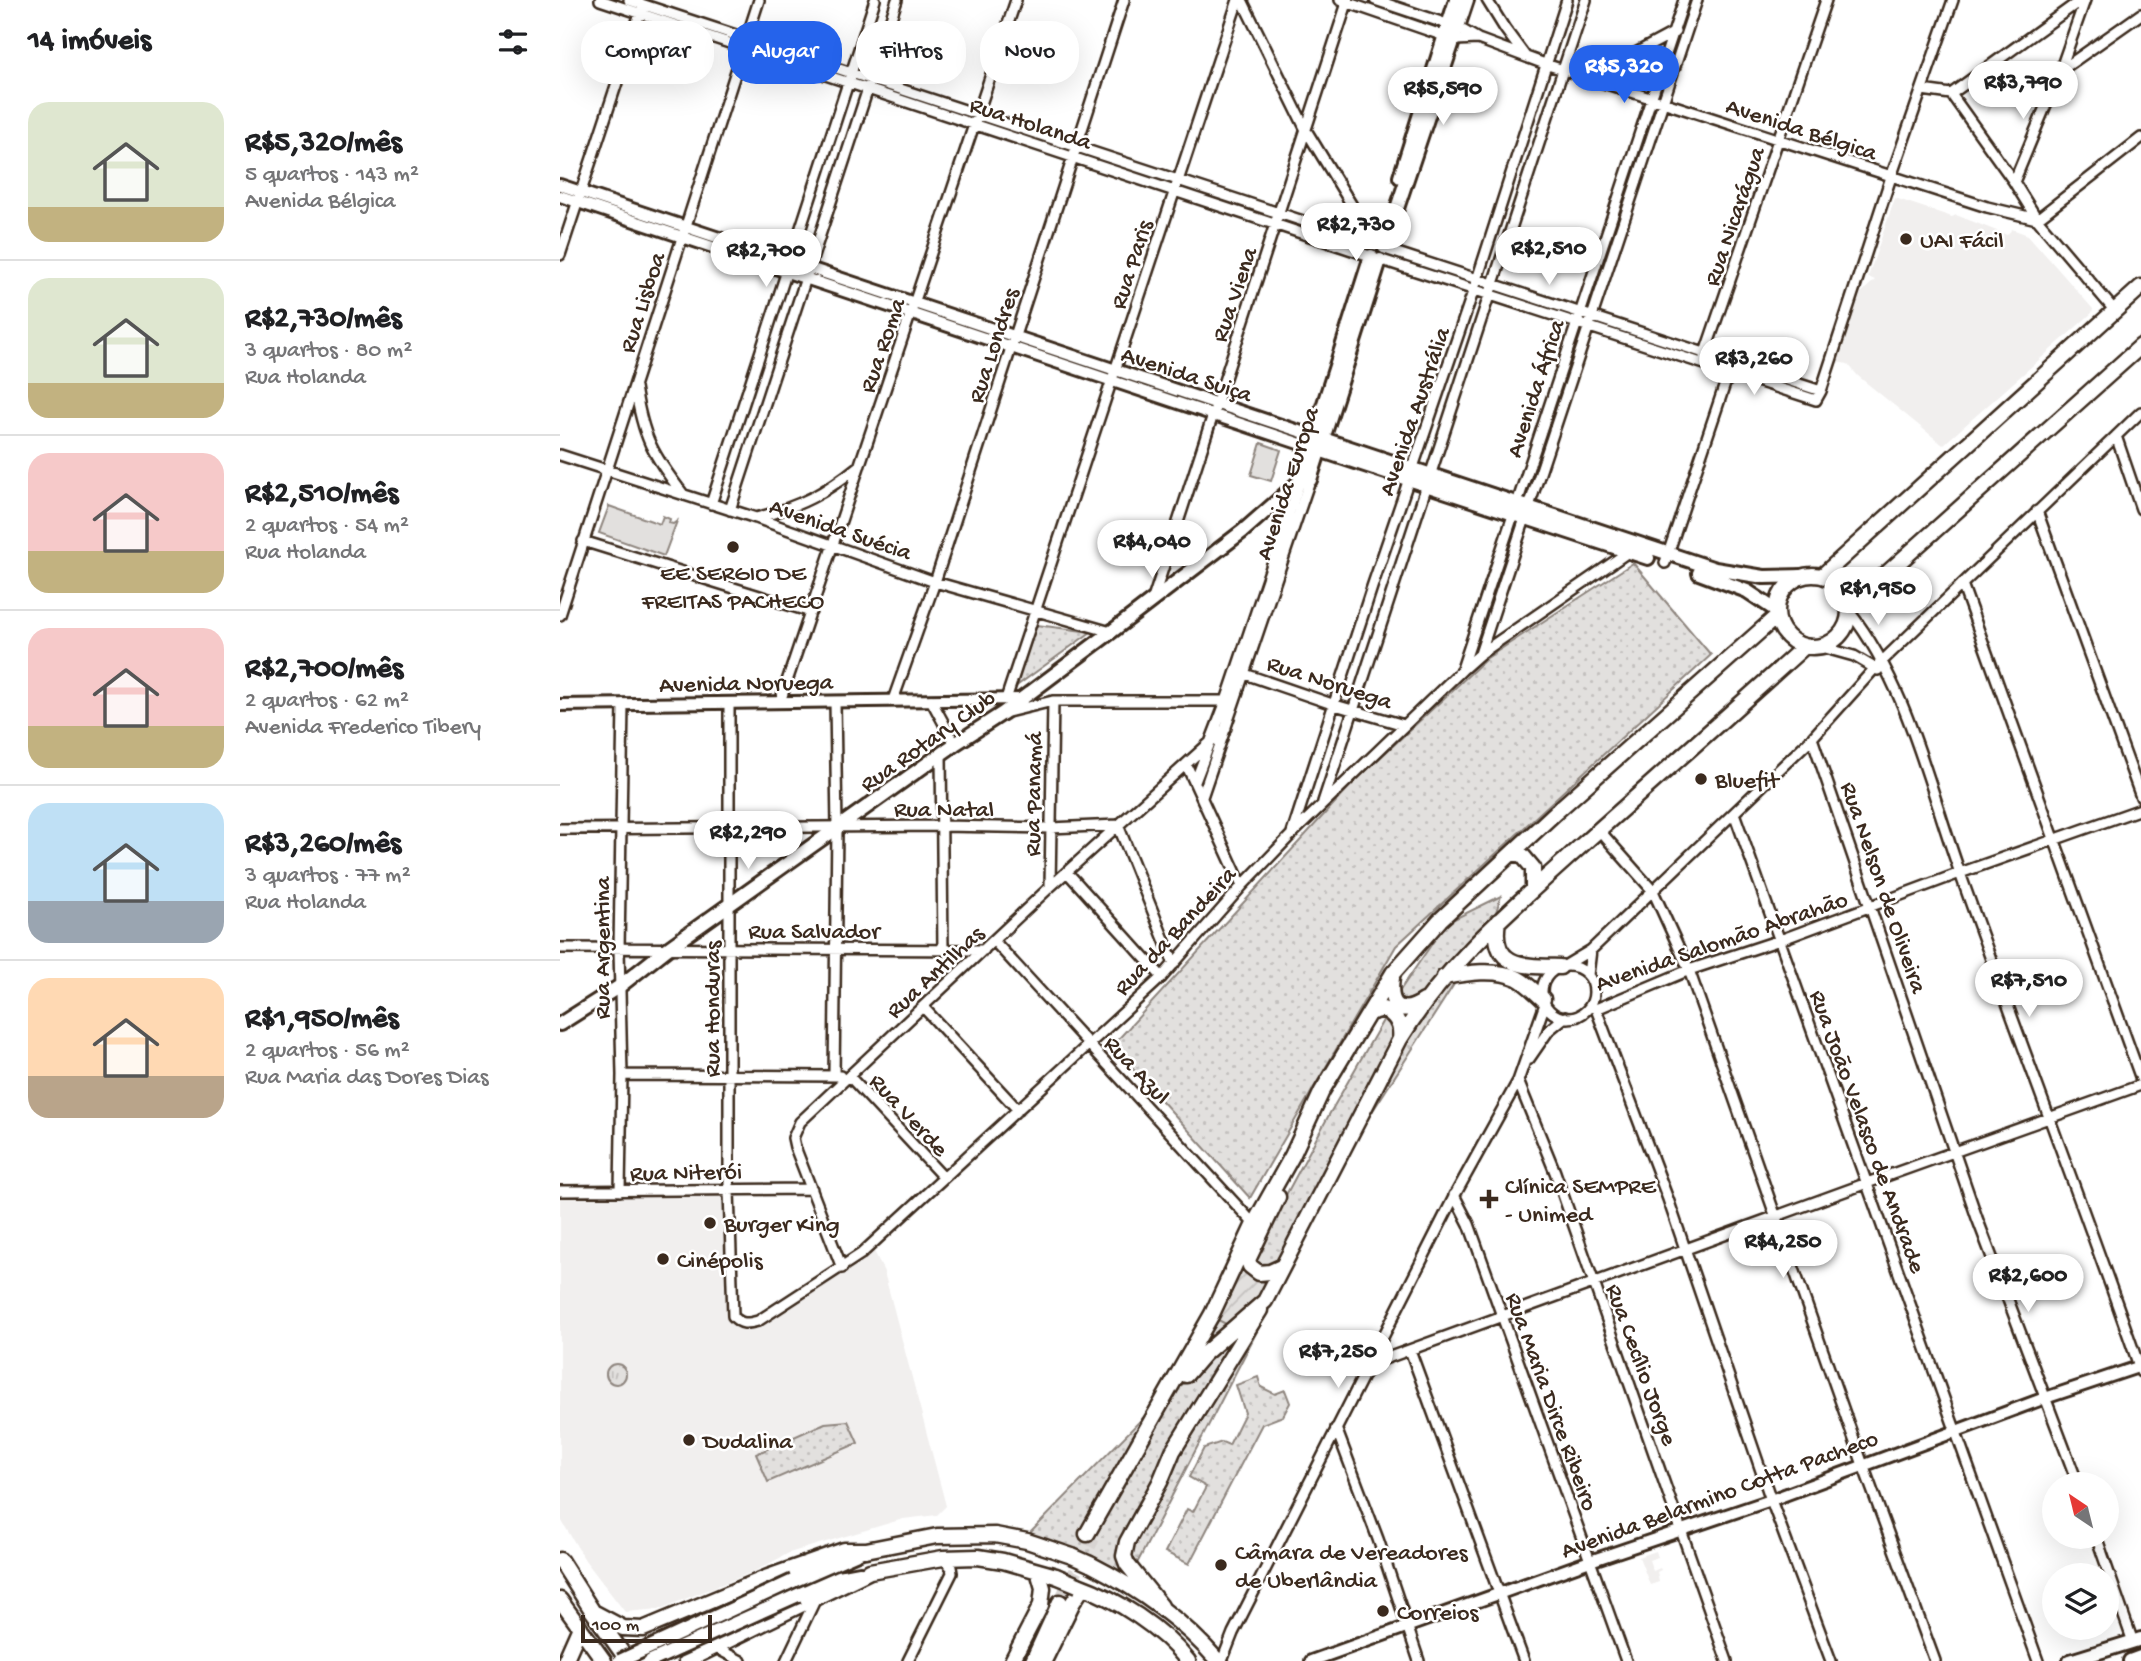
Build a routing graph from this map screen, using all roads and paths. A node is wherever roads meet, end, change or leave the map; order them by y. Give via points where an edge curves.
1 (600, 0) edge
2 (629, 0) edge
3 (759, 0) edge
4 (875, 0) edge
5 (897, 0) edge
6 (1016, 0) edge
7 (1124, 0) edge
8 (1240, 0) edge
9 (1375, 0) edge
10 (1455, 0) edge
11 (1467, 0) edge
12 (1487, 0) edge
13 (1567, 0) edge
14 (1586, 0) edge
15 (1684, 0) edge
16 (1697, 0) edge
17 (1826, 0) edge
18 (1953, 0) edge
19 (2083, 0) edge
20 (1345, 1) edge
21 (642, 6) edge
22 (2141, 14) edge
23 (752, 21) edge
24 (890, 21) edge
25 (1689, 24) junction
26 (1451, 32) junction
27 (1673, 33) junction
28 (728, 37) edge
29 (1525, 56) junction
30 (1545, 64) junction
31 (1564, 69) junction
32 (2060, 71) junction
33 (1581, 74) junction
34 (842, 75) edge
35 (850, 78) junction
36 (856, 80) edge
37 (732, 84) edge
38 (869, 84) junction
39 (1923, 90) junction
40 (1951, 94) junction
41 (1651, 98) junction
42 (1663, 103) junction
43 (978, 114) junction
44 (974, 124) junction
45 (1307, 130) junction
46 (2141, 138) edge
47 (1780, 140) junction
48 (1076, 146) junction
49 (1073, 157) junction
50 (1891, 177) junction
51 (1178, 179) junction
52 (2014, 183) junction
53 (560, 186) edge
54 (1175, 189) junction
55 (560, 196) edge
56 (578, 196) junction
57 (1278, 219) junction
58 (2037, 219) junction
59 (684, 232) junction
60 (1378, 251) junction
61 (560, 255) edge
62 (788, 268) junction
63 (807, 274) junction
64 (1476, 284) junction
65 (2141, 288) edge
66 (1491, 289) junction
67 (913, 309) junction
68 (2115, 311) junction
69 (1579, 313) junction
70 (1591, 316) junction
71 (1576, 323) junction
72 (1588, 327) junction
73 (1458, 337) junction
74 (1474, 341) junction
75 (1013, 342) junction
76 (2141, 346) edge
77 (1705, 354) junction
78 (1732, 362) junction
79 (1701, 365) junction
80 (1728, 373) junction
81 (1113, 375) junction
82 (635, 384) junction
83 (1821, 391) junction
84 (1214, 409) junction
85 (2141, 412) edge
86 (2116, 436) junction
87 (1317, 443) junction
88 (1536, 447) junction
89 (1548, 450) junction
90 (560, 455) edge
91 (861, 463) junction
92 (606, 471) junction
93 (1412, 474) junction
94 (1429, 479) junction
95 (1305, 481) junction
96 (684, 495) junction
97 (711, 504) junction
98 (2141, 509) edge
99 (730, 510) junction
100 (1521, 510) junction
101 (2037, 511) junction
102 (756, 518) junction
103 (583, 541) junction
104 (834, 546) junction
105 (1633, 549) junction
106 (1666, 559) junction
107 (1805, 576) junction
108 (1822, 576) junction
109 (935, 582) junction
110 (1962, 584) junction
111 (1152, 601) junction
112 (1849, 609) junction
113 (1033, 611) junction
114 (811, 612) junction
115 (1777, 614) junction
116 (560, 615) edge
117 (1111, 632) junction
118 (1812, 646) junction
119 (1480, 654) junction
120 (1882, 661) junction
121 (1875, 668) junction
122 (1462, 670) junction
123 (1240, 672) junction
124 (1889, 677) junction
125 (931, 699) junction
126 (1006, 699) junction
127 (1022, 699) junction
128 (893, 700) junction
129 (1053, 701) junction
130 (1231, 701) junction
131 (780, 702) junction
132 (835, 702) junction
133 (729, 703) junction
134 (623, 704) junction
135 (560, 705) edge
136 (1335, 705) junction
137 (1352, 710) junction
138 (1003, 713) junction
139 (1404, 725) junction
140 (1226, 728) junction
141 (1812, 738) junction
142 (1211, 742) junction
143 (955, 744) junction
144 (941, 754) junction
145 (1186, 764) junction
146 (1195, 782) junction
147 (1202, 797) junction
148 (2141, 797) edge
149 (1323, 803) junction
150 (2141, 809) edge
151 (1734, 813) junction
152 (1118, 824) junction
153 (942, 826) junction
154 (621, 828) junction
155 (729, 828) junction
156 (837, 828) junction
157 (1050, 828) junction
158 (560, 829) edge
159 (1599, 830) junction
160 (1292, 834) junction
161 (2054, 840) junction
162 (1514, 853) junction
163 (1067, 872) junction
164 (1960, 873) junction
165 (1242, 886) junction
166 (1050, 887) junction
167 (1533, 889) junction
168 (1653, 891) junction
169 (730, 904) junction
170 (1872, 907) junction
171 (1498, 921) junction
172 (1780, 940) junction
173 (994, 941) junction
174 (560, 948) edge
175 (619, 949) junction
176 (667, 949) junction
177 (730, 949) junction
178 (836, 950) junction
179 (943, 950) junction
180 (984, 950) junction
181 (1591, 950) junction
182 (1174, 964) junction
183 (1563, 966) junction
184 (1689, 970) junction
185 (1393, 973) junction
186 (1588, 975) junction
187 (1162, 977) junction
188 (1444, 977) junction
189 (620, 986) junction
190 (1424, 1001) junction
191 (1544, 1002) junction
192 (1593, 1007) junction
193 (923, 1009) junction
194 (1368, 1013) junction
195 (1565, 1017) junction
196 (560, 1024) edge
197 (1400, 1039) junction
198 (1088, 1043) junction
199 (1522, 1069) junction
200 (622, 1075) junction
201 (730, 1075) junction
202 (834, 1076) junction
203 (849, 1076) junction
204 (2141, 1079) edge
205 (1518, 1081) junction
206 (2141, 1086) edge
207 (1018, 1110) junction
208 (2049, 1119) junction
209 (1955, 1151) junction
210 (1292, 1156) junction
211 (943, 1177) junction
212 (1867, 1183) junction
213 (812, 1189) junction
214 (729, 1190) junction
215 (560, 1191) edge
216 (620, 1191) junction
217 (1454, 1195) junction
218 (1776, 1217) junction
219 (1254, 1224) junction
220 (1686, 1249) junction
221 (1281, 1267) junction
222 (842, 1268) junction
223 (1234, 1269) junction
224 (1594, 1283) junction
225 (1265, 1301) junction
226 (733, 1316) joint
227 (1503, 1316) junction
228 (1410, 1349) junction
229 (1367, 1365) junction
230 (2140, 1368) edge
231 (2045, 1398) junction
232 (1336, 1428) junction
233 (1956, 1431) junction
234 (1863, 1465) junction
235 (2073, 1472) edge
236 (1771, 1500) junction
237 (1680, 1531) junction
238 (2101, 1549) edge
239 (866, 1550) junction
240 (1070, 1555) junction
241 (943, 1558) junction
242 (560, 1560) edge
243 (1590, 1561) junction
244 (870, 1571) junction
245 (1038, 1571) junction
246 (1081, 1586) junction
247 (1499, 1594) junction
248 (818, 1595) junction
249 (560, 1600) edge
250 (1161, 1606) junction
251 (593, 1612) junction
252 (682, 1614) junction
253 (580, 1627) junction
254 (1407, 1627) junction
255 (2137, 1640) edge
256 (592, 1644) junction
257 (709, 1649) junction
258 (2141, 1657) edge
259 (565, 1661) edge
260 (604, 1661) edge
261 (621, 1661) edge
262 (628, 1661) edge
263 (652, 1661) edge
264 (686, 1661) edge
265 (741, 1661) edge
266 (786, 1661) edge
267 (908, 1661) edge
268 (1012, 1661) edge
269 (1023, 1661) edge
270 (1033, 1661) edge
271 (1044, 1661) edge
272 (1188, 1661) edge
273 (1220, 1661) edge
274 (1311, 1661) edge
275 (1419, 1661) edge
276 (1524, 1661) edge
277 (1626, 1661) edge
278 (1727, 1661) edge
279 (1831, 1661) edge
280 (1935, 1661) edge
281 (2038, 1661) edge
282 (2070, 1661) edge
283 (2130, 1661) edge

1 - 21 street, Rua Holanda
2 - 21 street, Rua Holanda
3 - 23 street, Rua Lisboa
4 - 35 street
5 - 24 street
6 - 43 street, Rua Roma
7 - 48 street, Rua Londres
8 - 45 street
8 - 51 street, Rua Paris
9 - 26 street, Avenida Bélgica
10 - 26 main road, Avenida Europa
11 - 26 main road, Avenida Europa
12 - 29 street
13 - 30 street, Avenida Austrália
14 - 31 street, Avenida Austrália
15 - 27 street, Avenida África
16 - 25 street, Avenida África
17 - 47 street, Rua Nicarágua
18 - 39 street
19 - 32 street
19 - 40 street
20 - 26 street, Avenida Bélgica
20 - 45 street, Rua Viena
21 - 28 street, Rua Holanda
21 - 56 street
22 - 32 street
25 - 27 street
25 - 42 street, Avenida África
26 - 29 street, Avenida Bélgica
26 - 60 main road, Avenida Europa
27 - 33 street via 1617,63
27 - 41 street, Avenida África
29 - 30 street, Avenida Bélgica
30 - 31 street, Avenida Bélgica
30 - 64 street, Avenida Austrália
31 - 33 street, Avenida Bélgica
31 - 66 street, Avenida Austrália
32 - 52 street
33 - 41 street, Avenida Bélgica
34 - 35 street, Rua Holanda
35 - 36 street, Rua Holanda
35 - 62 street
37 - 59 street, Rua Lisboa
38 - 43 street, Rua Holanda
38 - 44 street, Rua Holanda
38 - 63 street
39 - 40 street
39 - 50 street
40 - 52 street
41 - 42 street, Avenida Bélgica
41 - 69 street, Avenida África
42 - 47 street, Avenida Bélgica
42 - 70 street, Avenida África
43 - 44 street, Rua Roma
43 - 48 street, Rua Holanda
44 - 49 street, Rua Holanda
44 - 67 street, Rua Roma
45 - 57 street, Rua Viena
45 - 60 street
46 - 58 street
47 - 50 street, Avenida Bélgica
47 - 77 street, Rua Nicarágua
48 - 49 street, Rua Londres
48 - 51 street, Rua Holanda
49 - 54 street, Rua Holanda
49 - 75 street, Rua Londres
50 - 58 street, Avenida Bélgica
50 - 83 street
51 - 54 street, Rua Paris
51 - 57 street, Rua Holanda
52 - 58 street
53 - 56 street, Avenida Suiça
54 - 57 street, Rua Holanda
54 - 81 street, Rua Paris
55 - 56 street, Avenida Suiça
56 - 59 street, Avenida Suiça
56 - 61 street
57 - 60 street, Rua Holanda
57 - 84 street, Rua Viena
58 - 68 street
59 - 62 street, Avenida Suiça
59 - 82 street, Rua Lisboa
60 - 64 street, Rua Holanda
60 - 87 main road, Avenida Europa
62 - 63 street, Avenida Suiça
62 - 97 street
63 - 67 street, Avenida Suiça
63 - 99 street
64 - 66 street, Rua Holanda
64 - 73 street, Avenida Austrália
65 - 68 main road
66 - 69 street, Rua Holanda
66 - 71 street, Rua Holanda
66 - 74 street, Avenida Austrália
67 - 75 street, Avenida Suiça
67 - 91 street, Rua Roma
68 - 108 main road
69 - 70 street, Rua Holanda
69 - 71 street, Avenida África
70 - 72 street, Avenida África
70 - 77 street, Rua Holanda
71 - 72 street, Rua Holanda
71 - 88 street, Avenida África
72 - 79 street, Rua Holanda
72 - 89 street, Avenida África
73 - 74 street
73 - 93 street, Avenida Austrália
74 - 94 street, Avenida Austrália
75 - 81 street, Avenida Suiça
75 - 109 street, Rua Londres
76 - 112 main road
77 - 78 street, Rua Holanda
77 - 79 street, Rua Nicarágua
78 - 80 street
78 - 83 street, Rua Holanda
79 - 80 street, Rua Holanda
80 - 83 street, Rua Holanda via 1815,401
80 - 106 street
81 - 84 street, Avenida Suiça
81 - 113 street, Rua Paris
82 - 92 street, Rua Lisboa
82 - 96 street via 648,443
84 - 87 street, Avenida Suiça
84 - 111 street, Rua Viena
85 - 86 street
86 - 98 street
86 - 101 street
87 - 93 main road, Avenida Suiça
87 - 95 main road, Avenida Europa
88 - 89 street
88 - 100 street, Avenida África
89 - 100 street, Avenida África
90 - 92 street, Avenida Suécia
91 - 102 street via 817,497
91 - 104 street, Rua Roma
92 - 96 street, Avenida Suécia
92 - 103 street, Rua Lisboa
93 - 94 main road, Avenida Suiça
93 - 136 street, Avenida Austrália
94 - 100 main road, Avenida Suiça
94 - 137 street, Avenida Austrália
95 - 111 main road, Rua Rotary Club
95 - 123 street, Avenida Europa
96 - 97 street, Avenida Suécia
97 - 99 street, Avenida Suécia
99 - 102 street, Avenida Suécia
100 - 105 main road, Avenida Suiça
100 - 119 street, Avenida África
100 - 122 street, Avenida África
101 - 110 street
101 - 148 street
102 - 104 street, Avenida Suécia
103 - 114 street
103 - 116 street, Rua Lisboa
104 - 109 street, Avenida Suécia
104 - 114 street, Rua Roma
105 - 106 main road, Avenida Suiça
105 - 119 street, Rua da Bandeira
106 - 107 main road, Avenida Suiça via 1736,574
106 - 115 main road, Avenida Suiça via 1747,591
107 - 108 main road
107 - 115 main road via 1788,585 1778,601
108 - 112 main road via 1837,584
109 - 113 street, Avenida Suécia
109 - 128 street, Rua Londres
110 - 120 street
110 - 161 street
111 - 117 main road, Rua Rotary Club
112 - 118 main road via 1835,639
112 - 120 street
113 - 117 street, Avenida Suécia
113 - 126 street, Rua Paris
114 - 131 street, Rua Roma
115 - 118 main road via 1786,635
115 - 162 main road
117 - 127 main road, Rua Rotary Club
118 - 121 street via 1854,656
118 - 159 main road
119 - 122 street, Rua da Bandeira
120 - 121 street
120 - 124 street
121 - 124 street
121 - 141 street
122 - 139 street, Rua da Bandeira
123 - 130 street, Avenida Europa
123 - 136 street, Rua Noruega
124 - 164 street
125 - 126 street, Avenida Noruega
125 - 128 street, Avenida Noruega
125 - 143 street
126 - 127 street, Avenida Noruega
127 - 129 street
127 - 138 main road, Rua Rotary Club
128 - 132 street, Avenida Noruega
129 - 130 street
129 - 138 street
129 - 157 street, Rua Panamá
130 - 140 street, Avenida Europa
130 - 142 street, Avenida Europa
131 - 132 street, Avenida Noruega
131 - 133 street, Avenida Noruega
132 - 156 street
133 - 134 street, Avenida Noruega
133 - 155 street, Rua Honduras
134 - 135 street, Avenida Noruega
134 - 154 street, Rua Argentina
136 - 137 street, Rua Noruega
136 - 160 street, Avenida Austrália
137 - 139 street, Rua Noruega
137 - 149 street, Avenida Austrália
138 - 143 main road, Rua Rotary Club
139 - 149 street, Rua da Bandeira
140 - 142 street, Rua Antilhas
140 - 147 street, Avenida Europa
141 - 151 street
141 - 170 street, Rua Nelson de Oliveira
142 - 145 street, Rua Antilhas
142 - 146 street, Avenida Europa
143 - 144 main road, Rua Rotary Club
144 - 153 street
144 - 156 main road, Rua Rotary Club
145 - 146 street
145 - 152 street, Rua Antilhas
146 - 147 street
147 - 165 street
149 - 160 street, Rua da Bandeira
150 - 161 street, Avenida Salomão Abrahão
151 - 168 street
151 - 172 street, Rua João Velasco de Andrade
152 - 157 street, Rua Natal
152 - 163 street, Rua Antilhas
152 - 182 street
153 - 156 street, Rua Natal
153 - 157 street, Rua Natal
153 - 179 street
154 - 155 street, Rua Natal
154 - 158 street, Rua Natal
154 - 175 street, Rua Argentina
155 - 156 street, Rua Natal
155 - 169 street, Rua Honduras
156 - 169 main road, Rua Rotary Club
156 - 178 street
157 - 166 street, Rua Panamá
159 - 167 main road
159 - 168 street
160 - 165 street, Rua da Bandeira
161 - 164 street, Avenida Salomão Abrahão
161 - 204 street
162 - 167 main road via 1533,868
162 - 185 main road via 1440,920
163 - 166 street, Rua Antilhas
163 - 187 street
164 - 170 street, Avenida Salomão Abrahão
164 - 208 street
165 - 182 street, Rua da Bandeira
166 - 173 street, Rua Antilhas
167 - 171 main road
168 - 181 street
168 - 184 street
169 - 176 main road, Rua Rotary Club
169 - 177 street, Rua Honduras
170 - 172 street, Avenida Salomão Abrahão
170 - 209 street, Rua Nelson de Oliveira
171 - 183 main road via 1497,947 1504,956 1521,965
171 - 188 main road
172 - 184 street, Avenida Salomão Abrahão
172 - 212 street, Rua João Velasco de Andrade
173 - 180 street, Rua Antilhas
173 - 198 street, Rua Azul
174 - 175 street, Rua Salvador
175 - 176 street, Rua Salvador
175 - 189 street, Rua Argentina
176 - 177 street, Rua Salvador
176 - 189 main road, Rua Rotary Club
177 - 178 street, Rua Salvador
177 - 201 street, Rua Honduras
178 - 179 street, Rua Salvador
178 - 202 street
179 - 180 street, Rua Salvador
180 - 193 street, Rua Antilhas
181 - 183 street
181 - 186 street
182 - 187 street, Rua da Bandeira
183 - 186 street via 1582,969
183 - 191 street via 1547,976
184 - 192 street, Avenida Salomão Abrahão
184 - 218 street
185 - 190 main road via 1391,996 1398,1007 1413,1008
185 - 194 main road
186 - 192 street via 1594,989
187 - 198 street, Rua da Bandeira
188 - 190 main road
188 - 191 main road via 1508,975 1524,982
189 - 196 main road, Rua Rotary Club
189 - 200 street, Rua Argentina
190 - 197 main road
191 - 195 street via 1551,1012
191 - 199 street
192 - 195 street
192 - 220 street
193 - 203 street, Rua Antilhas
193 - 207 street
194 - 197 main road via 1390,1012 1398,1022
194 - 210 main road via 1322,1091
195 - 199 street via 1539,1041
197 - 221 main road
198 - 207 street, Rua da Bandeira
198 - 219 street, Rua Azul
199 - 205 street
200 - 201 street
200 - 216 street, Rua Argentina
201 - 202 street
201 - 214 street, Rua Honduras
202 - 203 street
203 - 211 street, Rua Verde
203 - 213 street, Rua Antilhas via 795,1129 795,1147
205 - 217 street
205 - 224 street, Rua Cecílio Jorge
206 - 208 street
207 - 211 street, Rua da Bandeira
208 - 209 street
208 - 230 street
209 - 212 street
209 - 231 street, Rua Nelson de Oliveira
210 - 219 main road
210 - 221 main road via 1286,1180 1248,1260 1259,1273
211 - 222 street, Rua da Bandeira
212 - 218 street
212 - 233 street, Rua João Velasco de Andrade
213 - 214 street, Rua Niterói
213 - 222 street, Rua Antilhas
214 - 216 street, Rua Niterói
214 - 226 street, Rua Honduras
215 - 216 street, Rua Niterói
217 - 227 street, Rua Maria Dirce Ribeiro
217 - 229 street
218 - 220 street
218 - 234 street
219 - 223 main road
220 - 224 street
220 - 236 street
221 - 225 main road
222 - 226 street, Rua da Bandeira via 758,1321 746,1324
223 - 225 main road via 1090,1536 1185,1376
223 - 240 main road via 1182,1350
224 - 227 street
224 - 237 street, Rua Cecílio Jorge
225 - 250 main road via 1173,1451 1127,1542 1124,1556 1128,1564
227 - 228 street
227 - 243 street, Rua Maria Dirce Ribeiro
228 - 229 street
228 - 247 street
229 - 232 street
230 - 231 street, Avenida Belarmino Cotta Pacheco
231 - 233 street, Avenida Belarmino Cotta Pacheco
231 - 235 street, Rua Nelson de Oliveira
232 - 254 street
232 - 273 street
233 - 234 street, Avenida Belarmino Cotta Pacheco
233 - 281 street, Rua João Velasco de Andrade
234 - 236 street, Avenida Belarmino Cotta Pacheco
234 - 280 street
236 - 237 street, Avenida Belarmino Cotta Pacheco
236 - 279 street
237 - 243 street, Avenida Belarmino Cotta Pacheco
237 - 278 street, Rua Cecílio Jorge
238 - 255 street
239 - 240 main road via 937,1536 995,1535
239 - 252 main road via 831,1554
239 - 261 main road, bridge
240 - 250 main road, bridge
241 - 244 main road
241 - 245 main road via 978,1557
241 - 267 street via 952,1573
242 - 251 main road
243 - 247 street, Avenida Belarmino Cotta Pacheco
243 - 277 street, Rua Maria Dirce Ribeiro
244 - 248 main road
244 - 263 main road, bridge via 839,1577
245 - 246 main road, bridge
245 - 268 main road via 1041,1605
246 - 271 main road
246 - 272 main road via 1140,1619
247 - 254 street, Avenida Belarmino Cotta Pacheco
247 - 276 street
248 - 257 main road
248 - 266 street
249 - 253 main road
250 - 273 main road
251 - 252 main road via 633,1630
251 - 262 main road
252 - 257 main road via 684,1638
253 - 256 main road
253 - 259 main road
254 - 274 street, Avenida Belarmino Cotta Pacheco
254 - 275 street
255 - 282 main road
256 - 260 main road
256 - 261 main road
257 - 264 main road
257 - 265 street
258 - 283 main road
269 - 270 main road via 1057,1601

